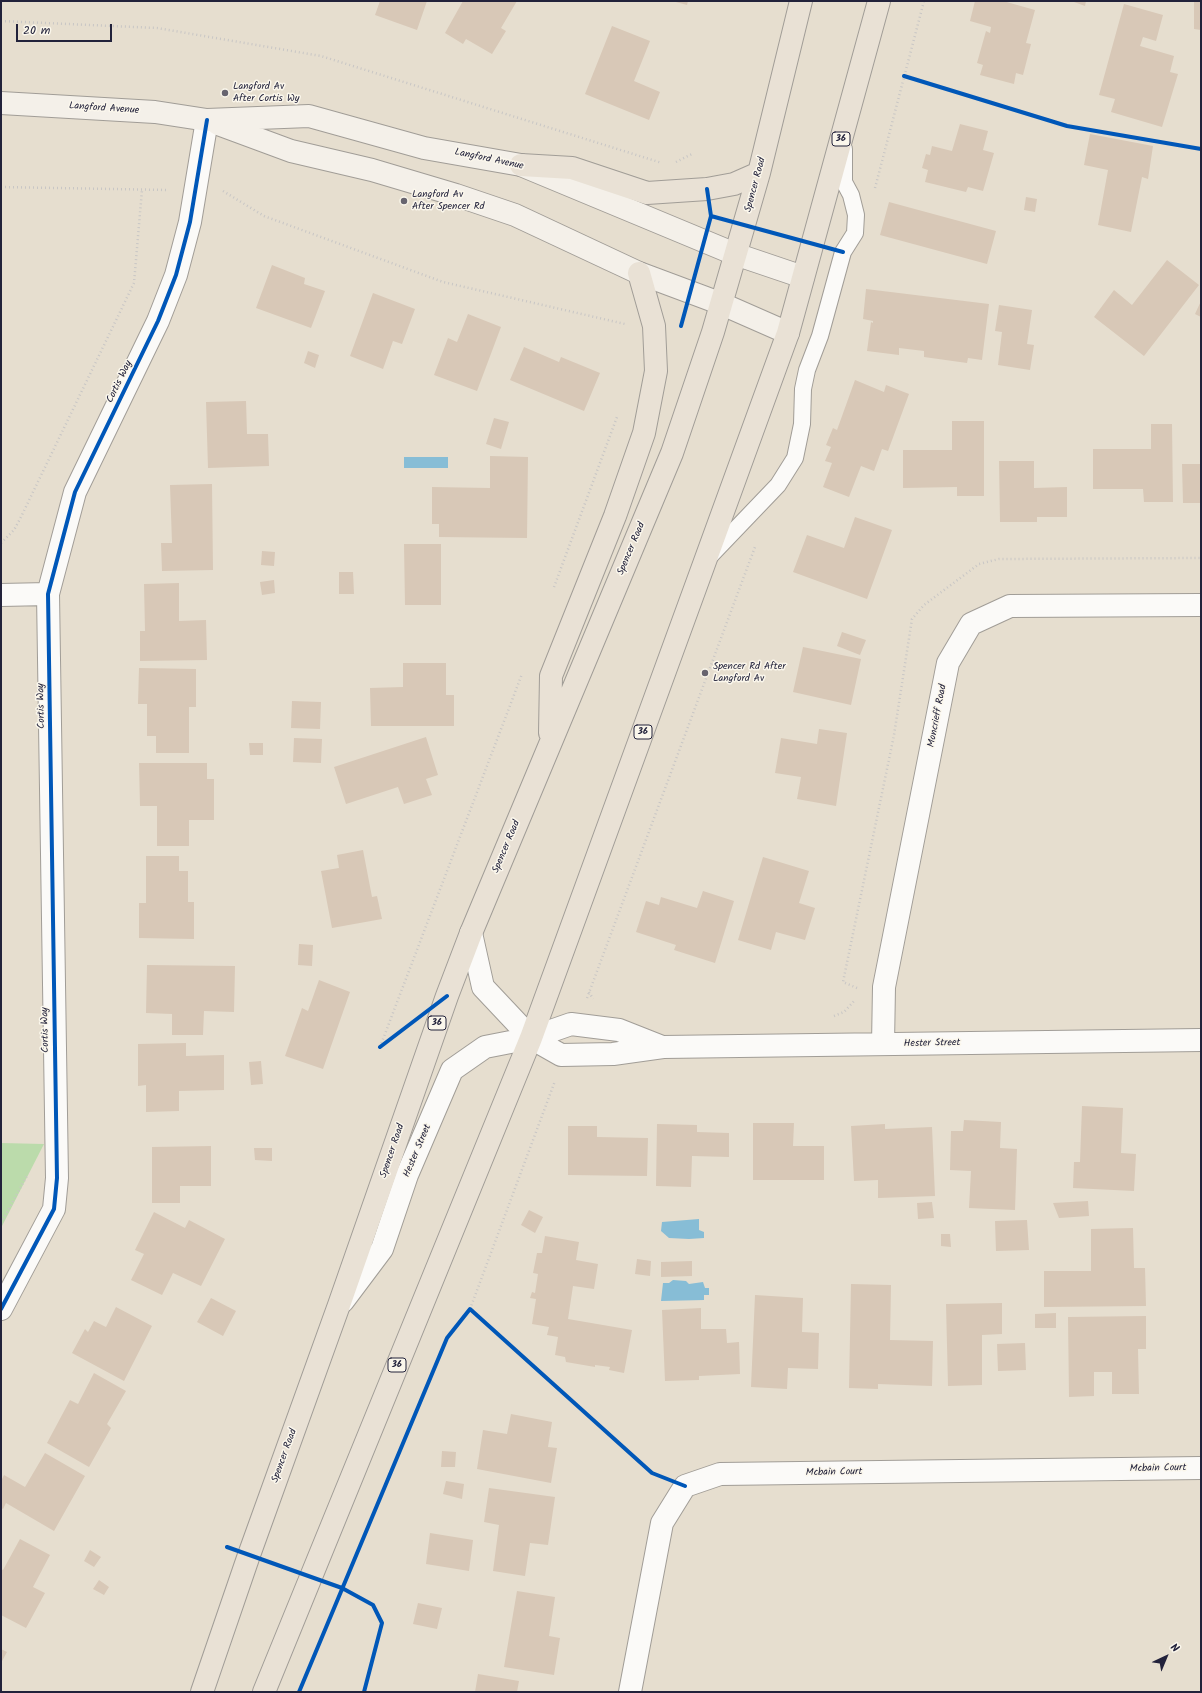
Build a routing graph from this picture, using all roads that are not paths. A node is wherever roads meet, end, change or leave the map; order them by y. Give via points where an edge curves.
1 (801, 1) edge
2 (879, 1) edge
3 (1, 103) edge
4 (207, 120) junction
5 (844, 128) junction
6 (521, 165) junction
7 (760, 173) junction
8 (735, 254) junction
9 (640, 273) junction
10 (803, 277) junction
11 (722, 304) junction
12 (788, 333) junction
13 (704, 564) junction
14 (48, 594) junction
15 (1, 595) edge
16 (1201, 606) edge
17 (549, 746) junction
18 (471, 933) junction
19 (531, 1038) junction
20 (1201, 1040) edge
21 (883, 1044) junction
22 (663, 1047) junction
23 (339, 1305) junction
24 (1, 1309) edge
25 (1201, 1468) edge
26 (202, 1692) edge
27 (264, 1692) edge
28 (630, 1692) edge

1 - 7 main road, Spencer Road / 36
2 - 5 main road, 36
3 - 4 main road, Langford Avenue via 155,112
4 - 6 main road, Langford Avenue via 309,116 424,148
4 - 9 main road, Langford Avenue via 291,150 372,170 516,215
4 - 14 street, Cortis Way via 190,222 176,275 158,321 75,492
5 - 10 main road, 36
5 - 13 lane via 844,182 851,195 856,215 855,233 843,252 820,336 807,370 803,389 802,424 795,458 778,485
6 - 7 main road via 572,168 646,194 707,189 734,184
6 - 8 main road, Langford Avenue
7 - 8 main road, Spencer Road / 36
8 - 10 main road, Langford Avenue
8 - 11 main road, Spencer Road / 36
9 - 11 main road, Langford Avenue
9 - 17 main road via 654,326 656,371 641,441 615,516 551,676
10 - 12 main road, 36
11 - 12 main road, Langford Avenue
11 - 17 main road, Spencer Road / 36 via 672,453
12 - 13 main road, 36
13 - 19 main road, 36
14 - 15 street
14 - 24 street, Cortis Way via 56,1178 54,1208
16 - 21 street, Moncrieff Road via 1010,606 971,624 948,663 884,987
17 - 18 main road, Spencer Road / 36
18 - 19 street, Hester Street via 483,987
18 - 23 main road, Spencer Road / 36
19 - 22 street, Hester Street via 560,1055 614,1054
19 - 22 street, Hester Street via 577,1024 619,1030
19 - 23 street, Hester Street via 485,1047 452,1070 407,1176 382,1249
19 - 27 main road, 36
20 - 21 street, Hester Street
21 - 22 street, Hester Street
23 - 26 main road, Spencer Road / 36
25 - 28 street, Mcbain Court via 720,1474 685,1486 662,1523

